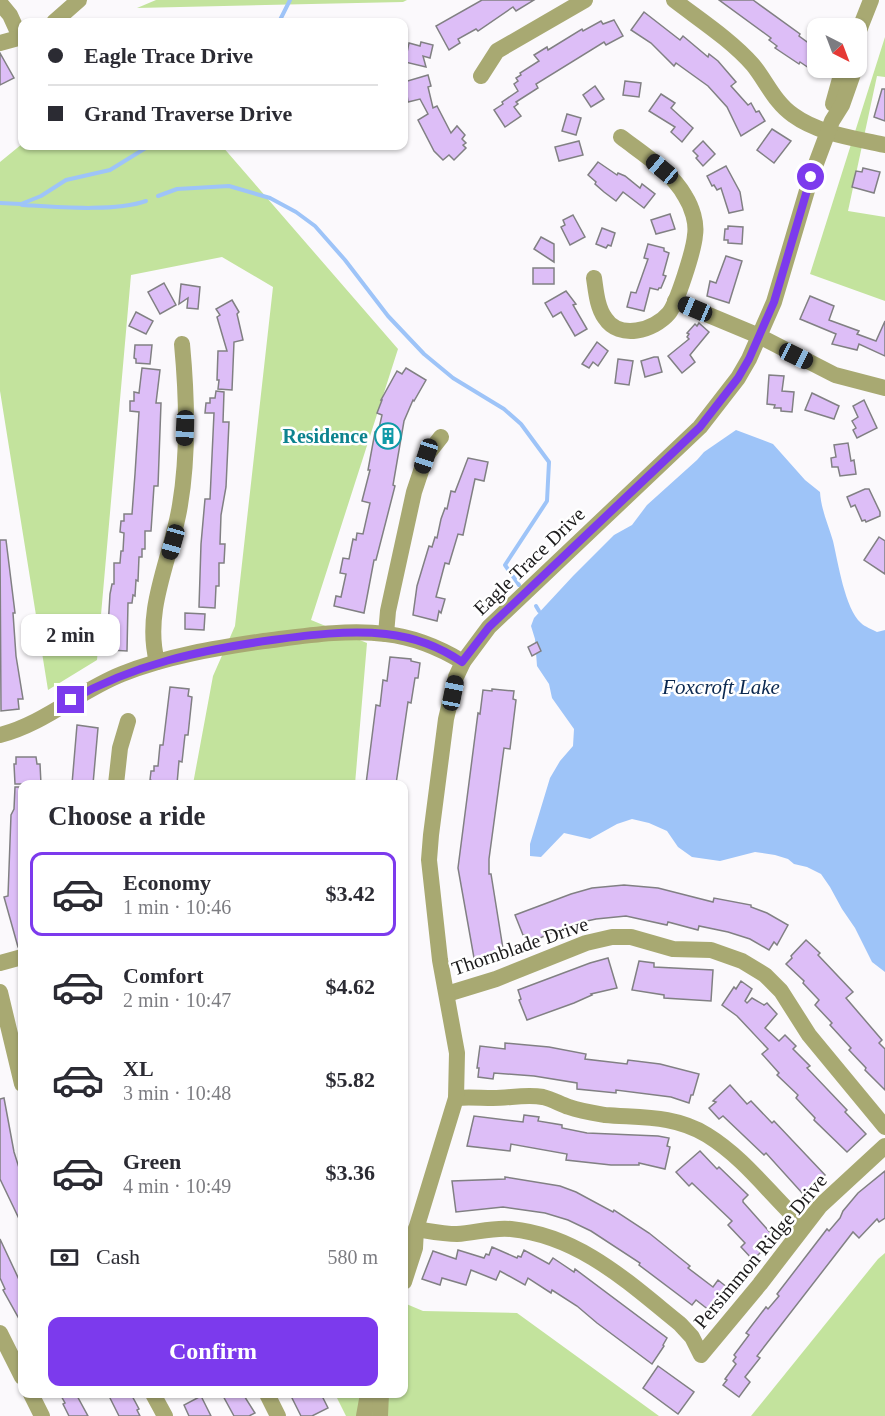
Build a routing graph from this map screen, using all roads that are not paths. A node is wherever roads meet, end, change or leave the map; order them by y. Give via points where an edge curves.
1 (79, 0) edge
2 (585, 0) edge
3 (674, 0) edge
4 (871, 0) edge
5 (0, 3) edge
6 (59, 18) edge
7 (864, 18) edge
8 (18, 31) edge
9 (18, 38) edge
10 (0, 44) edge
11 (481, 76) dead end
12 (840, 78) edge
13 (851, 78) edge
14 (830, 127) junction
15 (621, 137) dead end
16 (885, 145) edge
17 (594, 278) dead end
18 (675, 301) junction
19 (756, 335) junction
20 (182, 344) dead end
21 (885, 388) edge
22 (441, 437) dead end
23 (386, 634) junction
24 (157, 662) junction
25 (462, 662) junction
26 (129, 721) dead end
27 (0, 735) edge
28 (116, 780) edge
29 (18, 958) edge
30 (0, 963) edge
31 (0, 992) edge
32 (447, 994) junction
33 (18, 1066) edge
34 (456, 1098) junction
35 (885, 1127) edge
36 (885, 1146) edge
37 (804, 1226) junction
38 (416, 1229) junction
39 (408, 1240) edge
40 (408, 1270) edge
41 (0, 1333) edge
42 (18, 1369) edge
43 (33, 1398) edge
44 (155, 1398) edge
45 (269, 1398) edge
46 (367, 1398) edge
47 (381, 1398) edge
48 (42, 1416) edge
49 (165, 1416) edge
50 (278, 1416) edge
51 (364, 1416) edge
52 (380, 1416) edge

1 - 6 street
2 - 11 street via 497,51
3 - 14 street via 741,53 792,115
4 - 7 street
5 - 8 street
9 - 10 street
12 - 14 street, Eagle Trace Drive
13 - 14 street, Eagle Trace Drive
14 - 16 street
14 - 19 street, Eagle Trace Drive via 774,302
15 - 18 street via 676,183 693,214 696,235
17 - 18 street via 604,318 623,330 651,327 670,312
18 - 19 street
19 - 21 street via 835,375
19 - 25 street, Eagle Trace Drive via 738,378 700,427 489,627
20 - 24 street via 186,386 184,469 173,542 153,617
22 - 23 street via 426,456 414,492
23 - 24 street via 343,632 286,638
23 - 25 street via 416,640
24 - 27 street via 95,686 31,724
25 - 32 street, Eagle Trace Drive via 446,719 430,835 429,860
26 - 28 street via 120,748
29 - 30 street
31 - 33 street
32 - 34 street, Eagle Trace Drive via 457,1053
32 - 35 street, Thornblade Drive via 612,937 631,937 673,949 711,950 742,961 781,991 809,1035
34 - 37 street via 533,1096 586,1112 684,1124 744,1162
34 - 38 street, Eagle Trace Drive
36 - 37 street, Persimmon Ridge Drive via 835,1191
37 - 38 street, Persimmon Ridge Drive via 701,1355 680,1324 576,1246 510,1228 455,1234
38 - 39 street, Eagle Trace Drive
38 - 40 street, Eagle Trace Drive
41 - 42 street
43 - 48 street
44 - 49 street
45 - 50 street
46 - 51 street
47 - 52 street

